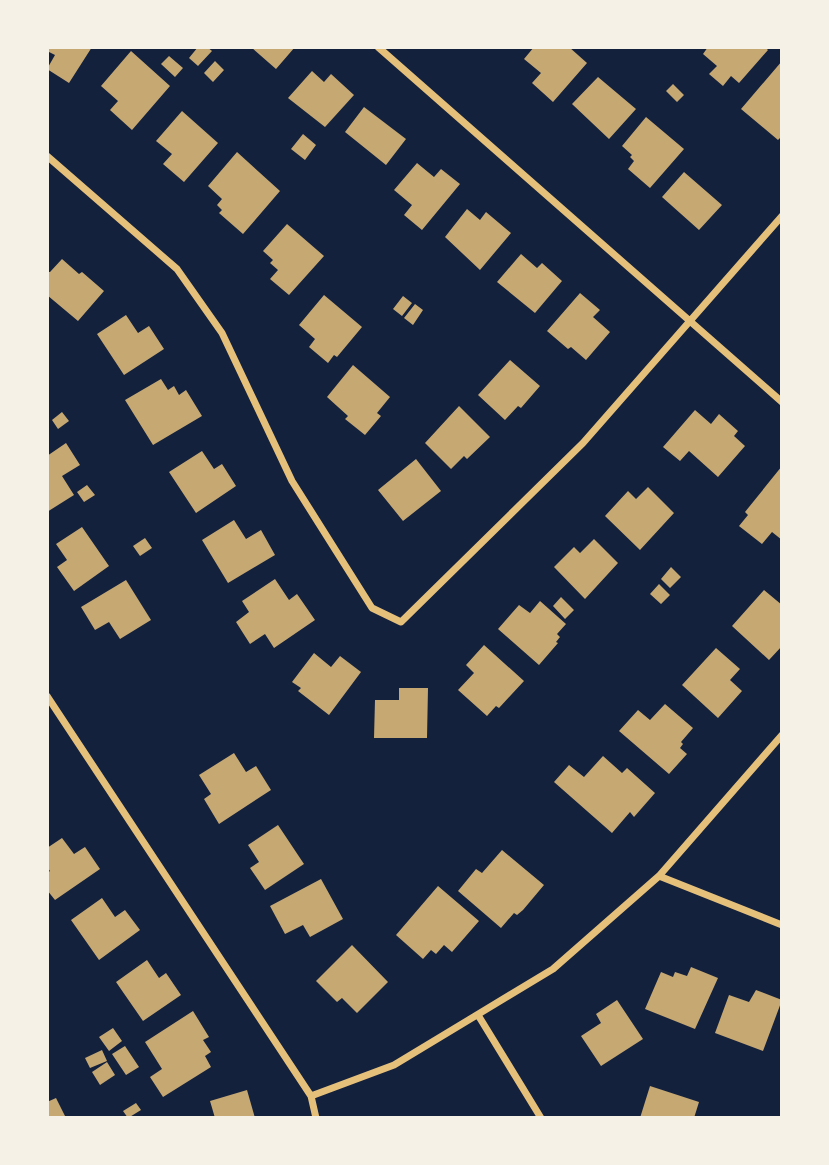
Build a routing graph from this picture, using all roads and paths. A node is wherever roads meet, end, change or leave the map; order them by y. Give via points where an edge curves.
1 (378, 47) edge
2 (47, 156) edge
3 (782, 216) edge
4 (690, 322) junction
5 (782, 402) edge
6 (47, 696) edge
7 (782, 735) edge
8 (659, 876) junction
9 (782, 925) edge
10 (478, 1015) junction
11 (311, 1096) junction
12 (316, 1118) edge
13 (541, 1118) edge

1 - 4 street
2 - 4 street via 177,269 222,333 292,481 372,608 401,622 583,443
3 - 4 street
4 - 5 street
6 - 11 street
7 - 8 street
8 - 9 street
8 - 10 street via 552,969
10 - 11 street via 394,1065
10 - 13 street
11 - 12 street

